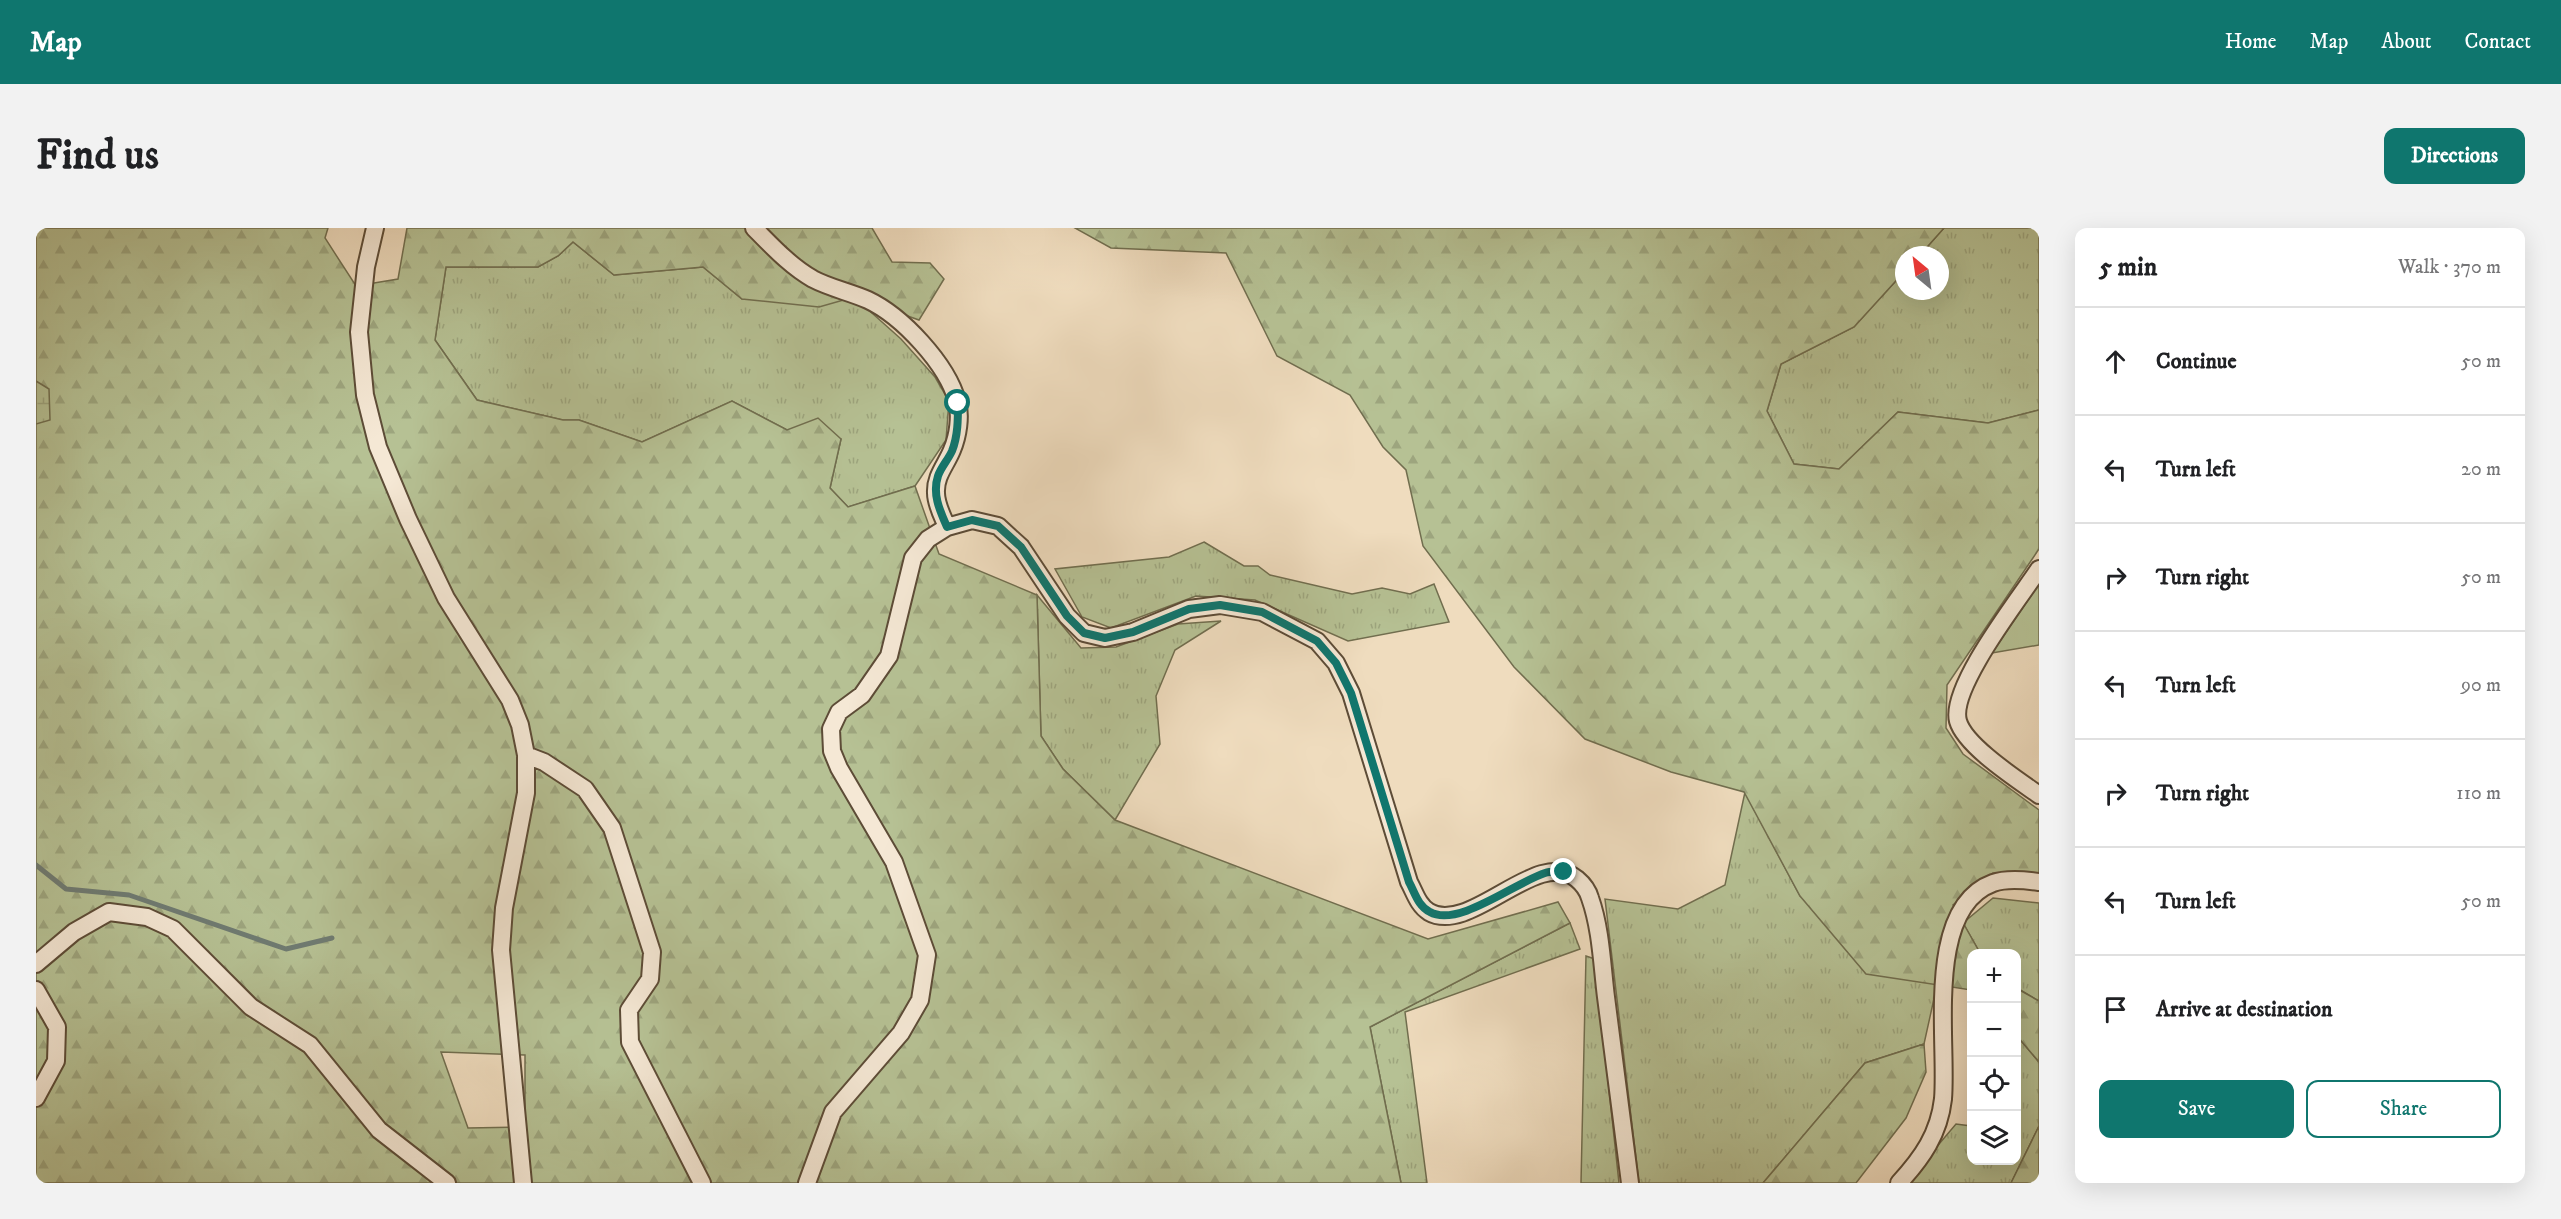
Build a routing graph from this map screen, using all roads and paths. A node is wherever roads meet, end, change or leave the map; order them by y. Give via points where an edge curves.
1 (375, 228) edge
2 (754, 228) edge
3 (947, 527) junction
4 (2039, 569) edge
5 (526, 755) junction
6 (2039, 795) edge
7 (2039, 882) edge
8 (36, 963) edge
9 (36, 990) edge
10 (36, 1098) edge
11 (447, 1183) edge
12 (524, 1183) edge
13 (702, 1183) edge
14 (807, 1183) edge
15 (1630, 1183) edge
16 (1899, 1183) edge

1 - 5 street via 359,332 365,395 378,447 446,598 510,700
2 - 3 street via 793,266 814,280 869,300 890,313 943,370 958,403 952,450 938,477 936,493
3 - 14 street via 928,539 914,558 889,656 861,695 839,712 831,729 838,768 894,862 927,955 920,1000 901,1033 833,1112
3 - 15 street via 972,520 998,526 1021,547 1067,616 1084,633 1105,638 1133,632 1189,609 1220,605 1262,612 1317,641 1336,663 1351,693 1409,882 1419,904 1431,913 1443,916 1462,912 1546,873 1564,872 1577,879 1590,899 1600,944
4 - 6 street via 1976,662 1958,705 1958,722 1968,738 1997,765
5 - 12 street via 526,793 504,908 501,950
5 - 13 street via 585,789 612,828 652,952 650,979 629,1010 630,1042
7 - 16 street via 1993,883 1972,898 1953,924 1945,969 1943,1100 1935,1132 1922,1158
8 - 11 street via 74,932 109,912 147,917 173,929 250,1007 310,1045 379,1130
9 - 10 street via 57,1027 56,1061

